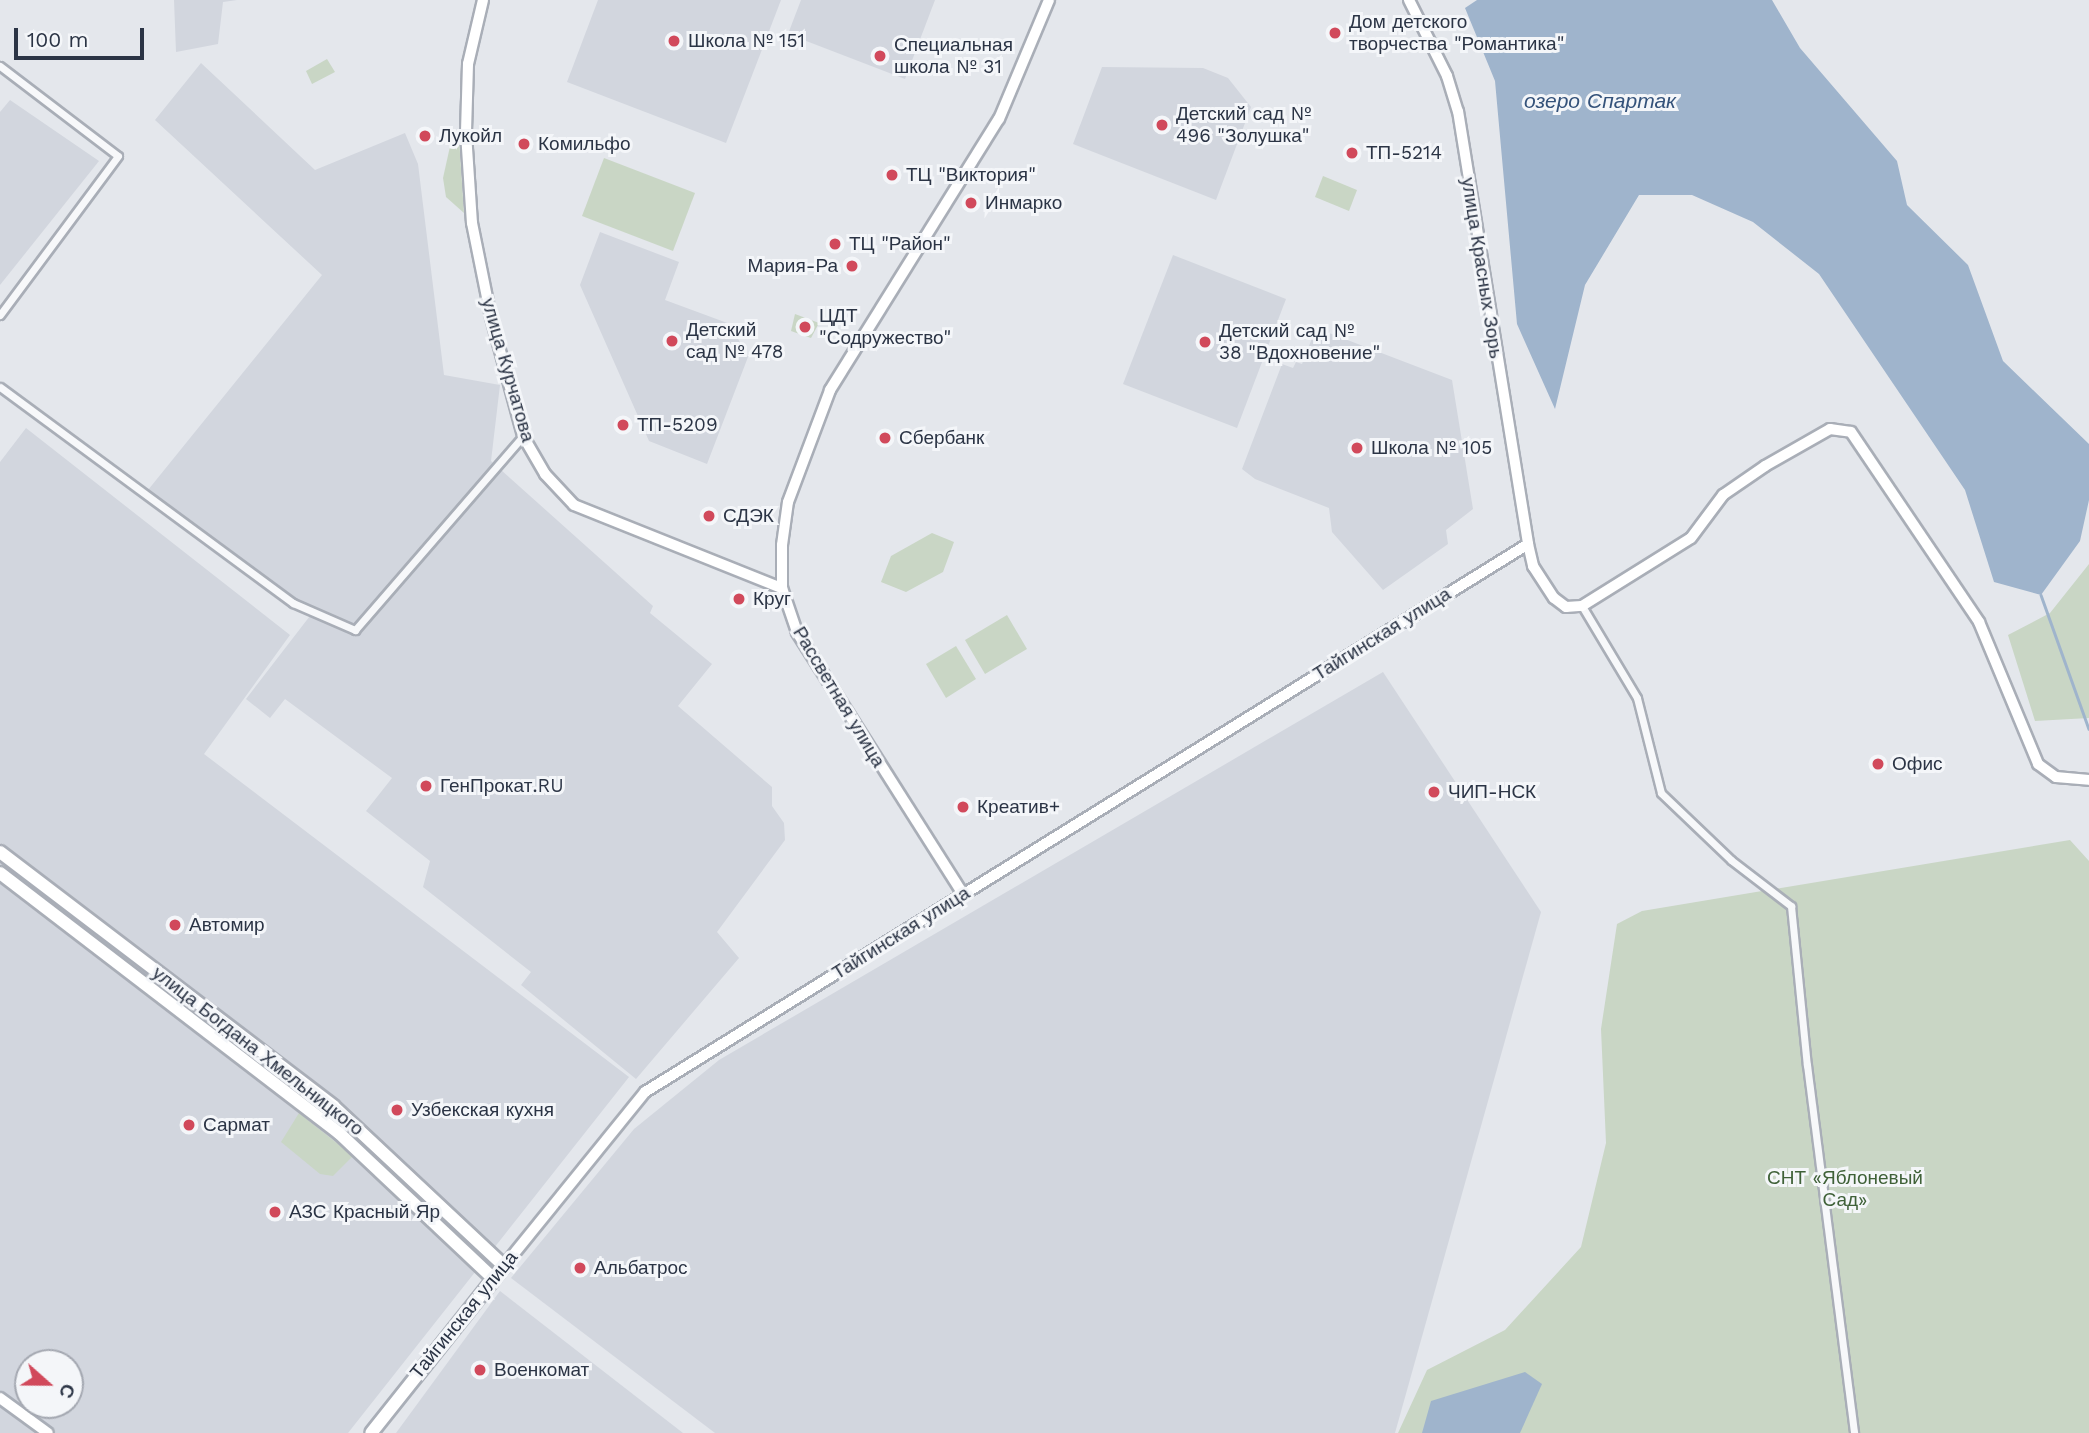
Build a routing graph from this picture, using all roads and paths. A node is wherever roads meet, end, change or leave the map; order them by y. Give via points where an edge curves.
1 (483, 0) edge
2 (1049, 0) edge
3 (1409, 0) edge
4 (0, 66) edge
5 (0, 315) edge
6 (0, 387) edge
7 (523, 436) junction
8 (1528, 544) junction
9 (782, 588) junction
10 (1582, 606) junction
11 (2089, 780) edge
12 (0, 852) edge
13 (0, 873) edge
14 (963, 894) junction
15 (333, 1106) junction
16 (323, 1120) junction
17 (503, 1266) junction
18 (493, 1278) junction
19 (0, 1398) edge
20 (48, 1433) edge
21 (371, 1433) edge
22 (1854, 1433) edge

1 - 7 main road, улица Курчатова via 468,64 466,133 472,223 488,305
2 - 9 main road, Рассветная улица via 999,119 830,390 788,502
3 - 8 main road, улица Красных Зорь via 1447,76 1458,111
4 - 5 street via 118,156
6 - 7 street via 293,603 355,630
7 - 9 main road, улица Курчатова via 545,474 574,506
8 - 10 main road, улица Красных Зорь via 1533,566 1554,598 1566,607
8 - 14 main road, Тайгинская улица
9 - 14 main road, Рассветная улица via 797,632 824,679
10 - 11 main road via 1690,538 1723,495 1765,466 1830,429 1851,432 1979,622 2039,764 2056,777
10 - 22 street via 1637,698 1661,793 1731,860 1791,906
12 - 15 highway, улица Богдана Хмельницкого
13 - 16 highway, улица Богдана Хмельницкого
14 - 17 main road, Тайгинская улица via 645,1093
15 - 16 highway
15 - 17 highway, улица Богдана Хмельницкого
16 - 18 highway, улица Богдана Хмельницкого
17 - 18 highway, Тайгинская улица
18 - 21 highway, Тайгинская улица
19 - 20 main road

